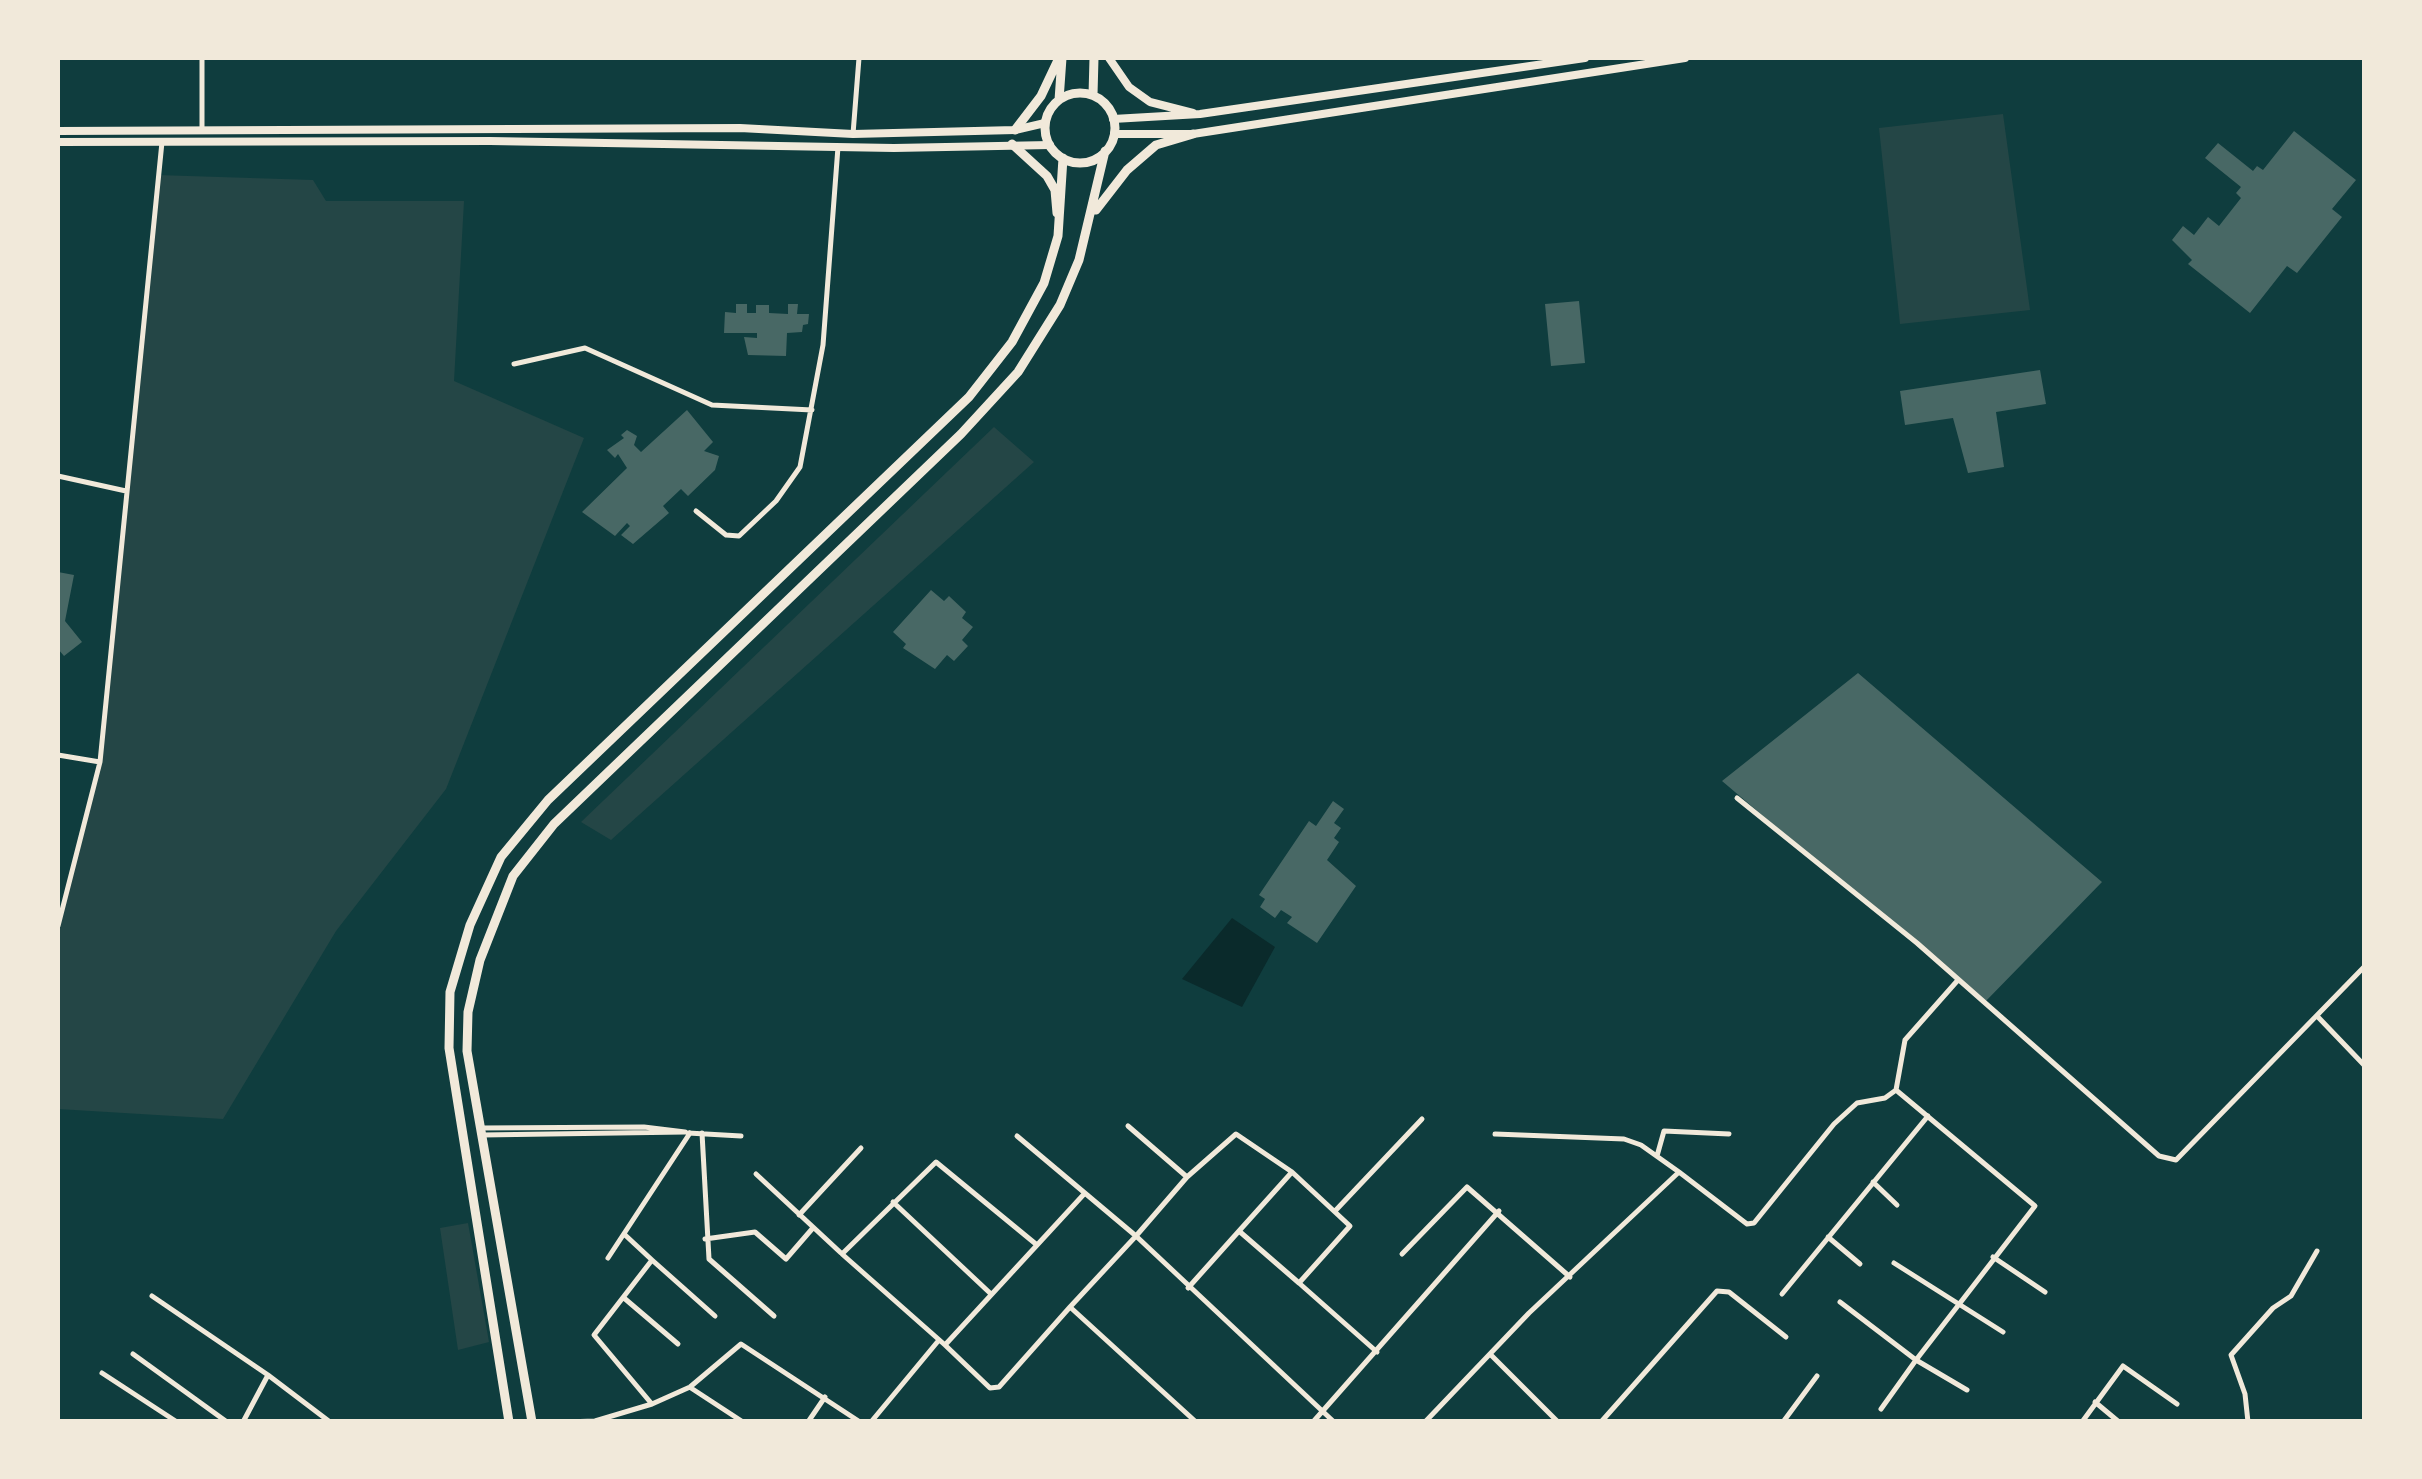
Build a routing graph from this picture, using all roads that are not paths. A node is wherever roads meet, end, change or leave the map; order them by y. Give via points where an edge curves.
1 (202, 58) edge
2 (859, 58) edge
3 (1060, 58) edge
4 (1094, 58) edge
5 (1109, 58) edge
6 (1586, 58) edge
7 (1685, 58) edge
8 (1428, 80) junction
9 (1093, 96) junction
10 (1432, 96) junction
11 (1059, 100) junction
12 (1200, 114) junction
13 (1114, 120) junction
14 (1046, 122) junction
15 (1014, 130) junction
16 (58, 131) edge
17 (202, 131) junction
18 (180, 132) junction
19 (854, 134) junction
20 (1114, 134) junction
21 (1193, 134) junction
22 (58, 142) edge
23 (162, 142) junction
24 (179, 142) junction
25 (1012, 144) junction
26 (1050, 145) junction
27 (838, 147) junction
28 (1105, 151) junction
29 (1062, 158) junction
30 (1092, 215) junction
31 (1012, 342) junction
32 (514, 364) dead end
33 (812, 410) junction
34 (58, 476) edge
35 (126, 490) junction
36 (696, 512) dead end
37 (58, 755) edge
38 (100, 762) junction
39 (1738, 798) dead end
40 (58, 926) edge
41 (2364, 967) edge
42 (1958, 980) junction
43 (2317, 1016) junction
44 (2364, 1065) edge
45 (1896, 1090) junction
46 (1928, 1116) junction
47 (1422, 1118) dead end
48 (1128, 1126) dead end
49 (481, 1132) junction
50 (688, 1133) junction
51 (702, 1133) junction
52 (1495, 1134) dead end
53 (1728, 1134) dead end
54 (741, 1136) dead end
55 (1016, 1136) dead end
56 (861, 1148) dead end
57 (1657, 1157) junction
58 (1292, 1172) junction
59 (1679, 1172) junction
60 (756, 1174) dead end
61 (1188, 1177) junction
62 (1873, 1182) junction
63 (1085, 1193) junction
64 (893, 1202) junction
65 (1897, 1204) dead end
66 (1336, 1210) junction
67 (1499, 1212) junction
68 (799, 1215) junction
69 (812, 1229) junction
70 (1240, 1231) junction
71 (624, 1234) junction
72 (1136, 1236) junction
73 (1828, 1237) junction
74 (705, 1239) junction
75 (1037, 1245) junction
76 (2318, 1251) dead end
77 (842, 1254) junction
78 (1402, 1254) dead end
79 (1992, 1256) junction
80 (608, 1258) dead end
81 (652, 1260) junction
82 (1894, 1263) dead end
83 (1860, 1264) dead end
84 (1570, 1277) junction
85 (1299, 1283) junction
86 (1188, 1288) junction
87 (2045, 1292) dead end
88 (991, 1294) junction
89 (1782, 1294) dead end
90 (152, 1296) dead end
91 (624, 1298) junction
92 (1840, 1302) dead end
93 (1957, 1303) junction
94 (1070, 1306) junction
95 (715, 1316) dead end
96 (774, 1316) dead end
97 (2003, 1332) dead end
98 (1786, 1337) dead end
99 (942, 1342) junction
100 (678, 1344) dead end
101 (1377, 1352) junction
102 (132, 1354) dead end
103 (1491, 1355) junction
104 (1916, 1360) junction
105 (102, 1373) dead end
106 (268, 1375) junction
107 (1816, 1376) dead end
108 (690, 1388) junction
109 (1967, 1390) dead end
110 (826, 1398) junction
111 (2095, 1402) junction
112 (652, 1404) junction
113 (2178, 1404) dead end
114 (1881, 1409) dead end
115 (1322, 1412) junction
116 (1193, 1421) edge
117 (177, 1422) edge
118 (227, 1422) edge
119 (243, 1422) edge
120 (330, 1422) edge
121 (508, 1422) edge
122 (532, 1422) edge
123 (565, 1422) edge
124 (743, 1422) edge
125 (808, 1422) edge
126 (860, 1422) edge
127 (871, 1422) edge
128 (1313, 1422) edge
129 (1334, 1422) edge
130 (1426, 1422) edge
131 (1558, 1422) edge
132 (1601, 1422) edge
133 (1783, 1422) edge
134 (2082, 1422) edge
135 (2119, 1422) edge
136 (2248, 1422) edge

1 - 17 street
2 - 19 street
3 - 11 highway
3 - 15 highway
4 - 9 highway
5 - 12 main road via 1129,88 1150,102
6 - 8 main road
7 - 10 main road
8 - 10 main road
8 - 12 main road
9 - 11 highway
9 - 13 highway
10 - 21 main road
11 - 14 highway
12 - 13 main road
13 - 20 highway
14 - 15 main road
14 - 26 highway
15 - 19 main road
16 - 18 main road
17 - 18 main road
17 - 19 main road via 740,128
18 - 24 main road
20 - 21 main road
20 - 28 highway
21 - 30 highway via 1156,145
22 - 23 main road
23 - 24 main road
23 - 35 street
24 - 27 main road
25 - 26 main road
25 - 27 main road
25 - 31 highway via 1047,176 1057,204 1045,262
26 - 29 highway
27 - 33 street
28 - 29 highway via 1085,162
28 - 30 highway
29 - 31 highway via 1058,236 1044,284
30 - 49 highway via 1060,306 1018,372 554,824 514,876 480,960 468,1012 467,1051
31 - 121 highway via 969,398 548,800 501,857 450,992 450,1048
32 - 33 street via 585,348 712,405
33 - 36 street via 800,467 739,536 726,535
34 - 35 street
35 - 38 street
37 - 38 street
38 - 40 street
39 - 42 street
41 - 43 street
42 - 43 street via 2134,1136 2176,1160
42 - 45 street via 1905,1040
43 - 44 street
45 - 46 street
45 - 59 street via 1857,1103 1749,1225
46 - 62 street
46 - 79 street via 2035,1206
47 - 66 street
48 - 61 street
49 - 50 street
49 - 122 highway
50 - 51 street
50 - 71 street
51 - 54 street
51 - 74 street
52 - 57 street via 1624,1139
53 - 57 street via 1664,1131
55 - 63 street
56 - 68 street
57 - 59 street
58 - 61 street via 1236,1134
58 - 66 street
58 - 70 street
59 - 84 street
60 - 68 street
61 - 72 street
62 - 65 street
62 - 73 street
63 - 72 street
63 - 75 street
64 - 75 street via 936,1162
64 - 77 street
64 - 88 street
66 - 85 street via 1349,1229
67 - 78 street via 1474,1188 1464,1188
67 - 84 street
67 - 101 street
68 - 69 street
69 - 74 street via 786,1259 756,1232
69 - 77 street
70 - 85 street
70 - 86 street
71 - 80 street
71 - 81 street
72 - 86 street
72 - 94 street
73 - 83 street
73 - 89 street
74 - 96 street via 713,1266
75 - 88 street
76 - 136 street via 2291,1296 2230,1355
77 - 99 street
79 - 87 street
79 - 93 street
81 - 91 street
81 - 95 street
82 - 93 street
84 - 103 street
85 - 101 street
86 - 115 street
88 - 99 street
90 - 106 street
91 - 100 street
91 - 112 street via 594,1335
92 - 104 street
93 - 97 street
93 - 104 street
94 - 99 street via 998,1388 990,1388
94 - 116 street
98 - 132 street via 1729,1292 1717,1291
99 - 127 street
101 - 115 street
102 - 118 street
103 - 130 street
103 - 131 street
104 - 109 street
104 - 114 street
105 - 117 street
106 - 119 street
106 - 120 street
107 - 133 street
108 - 110 street via 741,1344
108 - 112 street
108 - 124 street
110 - 125 street
110 - 126 street
111 - 113 street via 2123,1366
111 - 134 street
111 - 135 street
112 - 123 street via 596,1421
115 - 128 street
115 - 129 street

